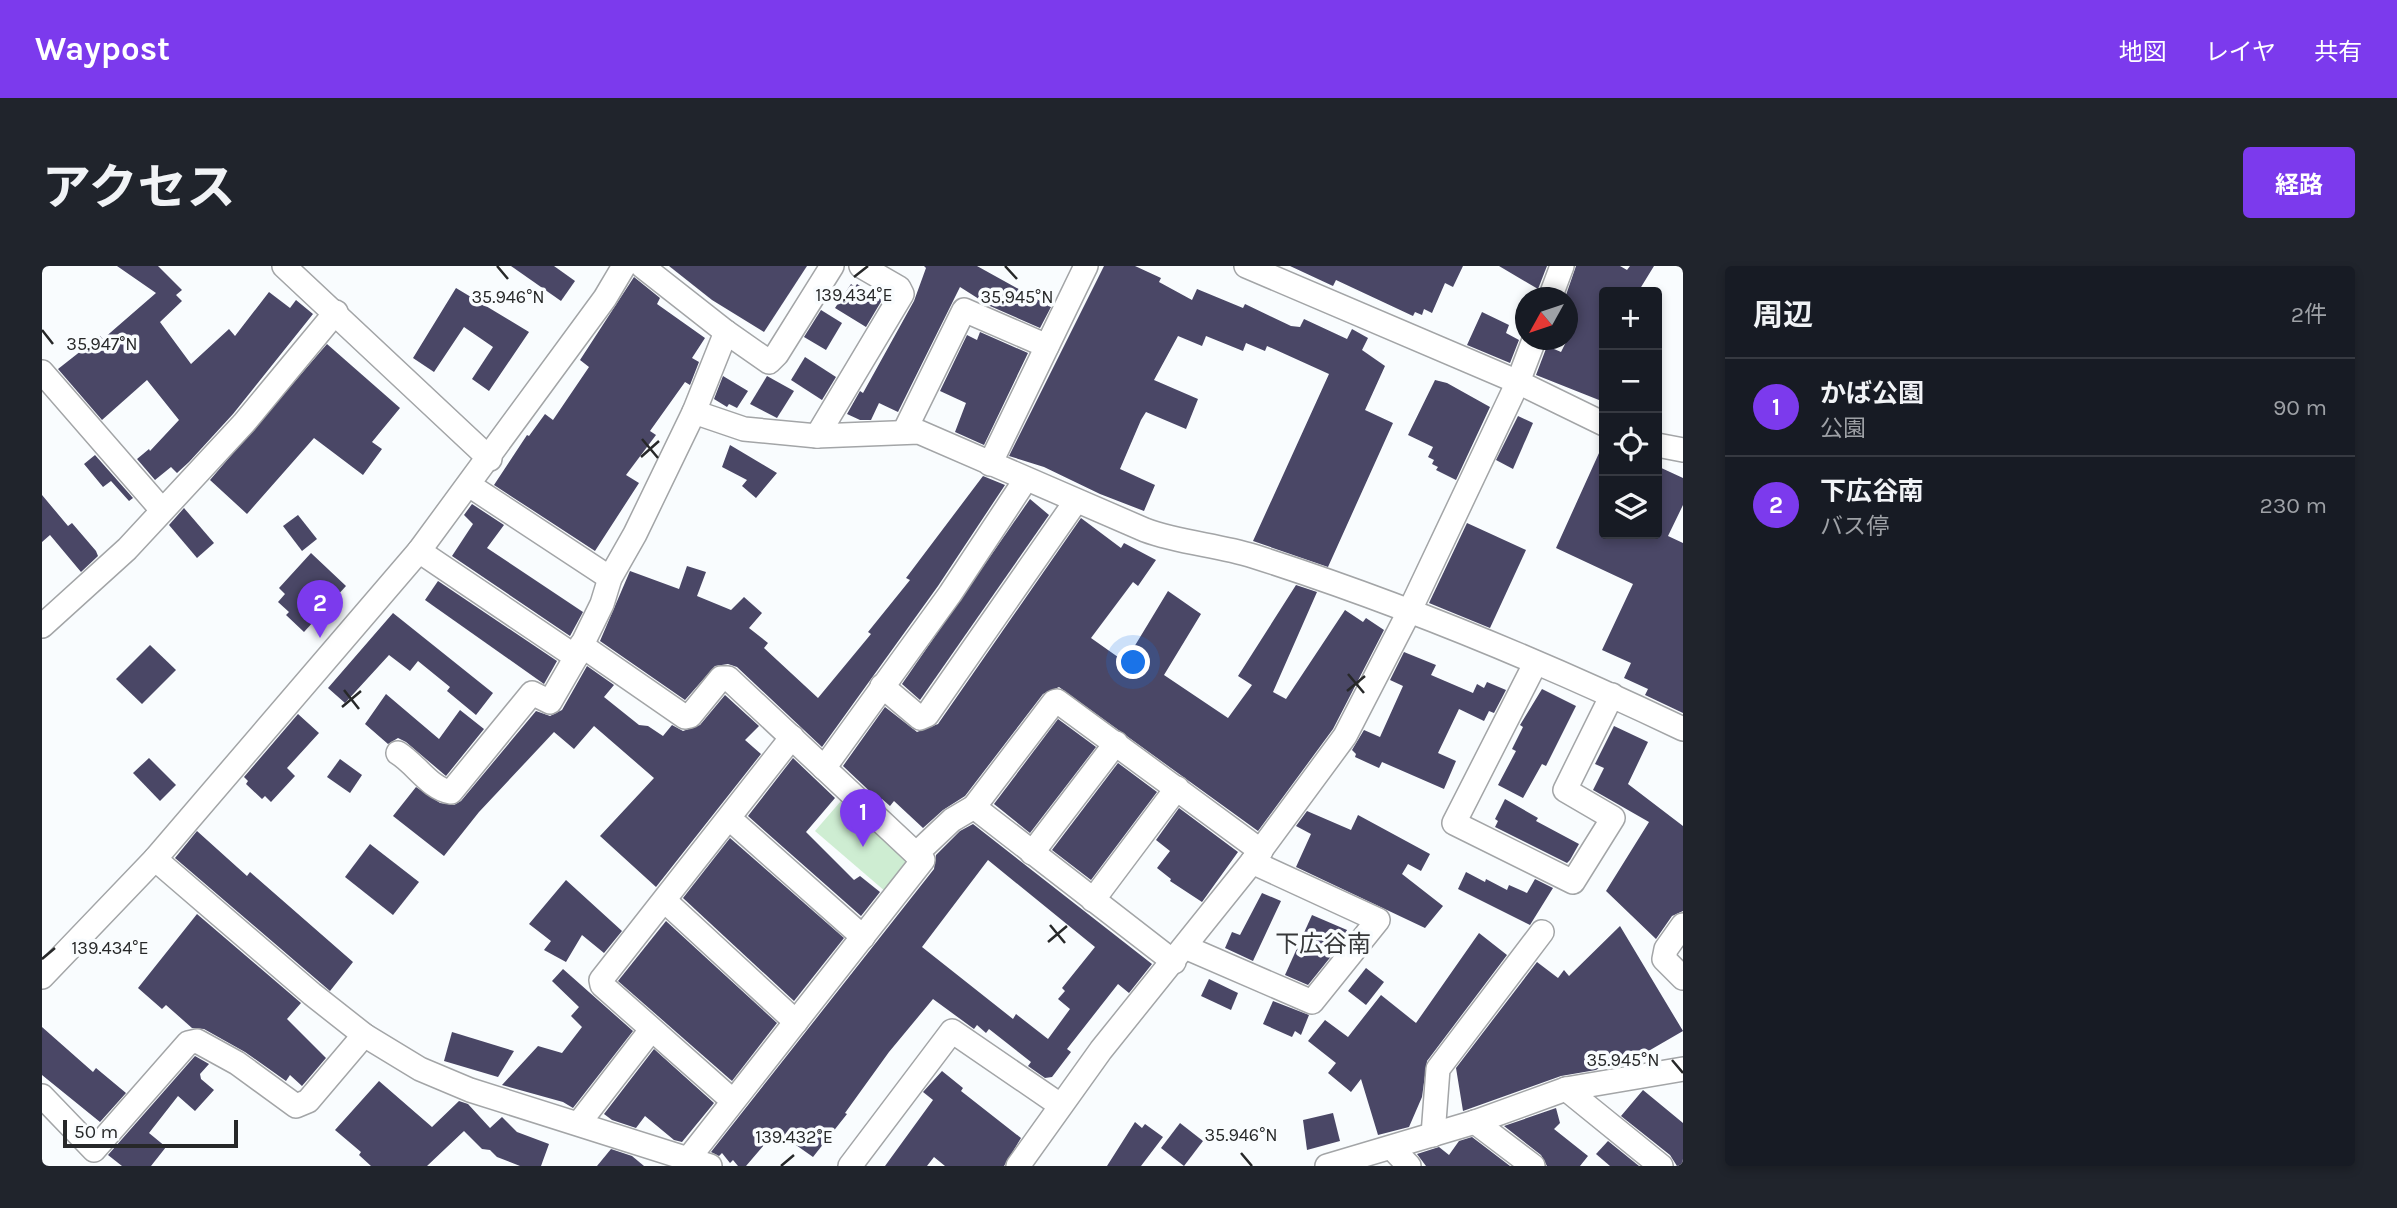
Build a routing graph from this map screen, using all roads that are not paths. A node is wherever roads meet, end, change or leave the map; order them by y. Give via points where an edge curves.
1 (284, 266) edge
2 (624, 266) edge
3 (642, 266) edge
4 (832, 266) edge
5 (861, 266) edge
6 (1086, 266) edge
7 (1246, 266) edge
8 (1562, 266) edge
9 (1554, 287) edge
10 (336, 312) junction
11 (726, 332) junction
12 (1047, 346) junction
13 (1530, 350) edge
14 (42, 372) edge
15 (1518, 382) junction
16 (694, 412) junction
17 (1599, 422) edge
18 (904, 432) junction
19 (817, 436) junction
20 (1662, 447) edge
21 (1683, 450) edge
22 (490, 459) junction
23 (990, 464) junction
24 (1026, 479) junction
25 (469, 485) junction
26 (1076, 501) junction
27 (162, 510) junction
28 (419, 551) junction
29 (610, 578) junction
30 (1409, 612) junction
31 (42, 626) edge
32 (579, 651) junction
33 (1535, 664) junction
34 (882, 686) junction
35 (1612, 695) junction
36 (1683, 729) edge
37 (792, 737) junction
38 (1116, 743) junction
39 (398, 754) dead end
40 (824, 768) junction
41 (1177, 788) junction
42 (974, 807) junction
43 (730, 819) junction
44 (1032, 853) junction
45 (916, 854) junction
46 (1257, 856) junction
47 (155, 859) junction
48 (1093, 900) junction
49 (665, 901) junction
50 (1683, 925) edge
51 (1542, 932) dead end
52 (863, 937) junction
53 (1180, 954) junction
54 (42, 977) edge
55 (1683, 978) edge
56 (796, 1022) junction
57 (651, 1030) junction
58 (364, 1035) junction
59 (1683, 1069) edge
60 (1566, 1089) junction
61 (42, 1096) edge
62 (733, 1101) junction
63 (1060, 1105) junction
64 (1475, 1122) junction
65 (579, 1123) junction
66 (1433, 1135) junction
67 (1392, 1147) junction
68 (699, 1162) edge
69 (1335, 1165) edge
70 (850, 1166) edge
71 (1018, 1166) edge
72 (1409, 1166) edge
73 (1533, 1166) edge
74 (1661, 1166) edge

1 - 10 street
2 - 22 street
3 - 11 street
4 - 11 street via 769,362
5 - 19 street via 902,294
6 - 12 street
7 - 15 street
8 - 9 street
10 - 22 street
10 - 27 street via 244,423
11 - 16 street
12 - 18 street via 964,310
12 - 23 street
13 - 15 street
14 - 27 street
15 - 17 street
15 - 30 street
16 - 19 street via 744,429
16 - 29 street
18 - 19 street
18 - 23 street via 919,432
20 - 21 street
22 - 25 street
23 - 24 street
24 - 26 street
24 - 34 street
25 - 28 street
25 - 29 street
26 - 30 street via 1155,534 1250,555
26 - 34 street via 927,715 920,718
27 - 31 street via 127,549
28 - 32 street
28 - 47 street
29 - 32 street
30 - 33 street
30 - 46 street via 1345,736
32 - 37 street via 685,717 721,678 728,678
32 - 39 street via 550,702 532,693 450,792 441,790
33 - 35 street
33 - 35 street via 1454,823 1573,882 1613,818 1565,790
34 - 40 street
35 - 36 street
37 - 40 street
37 - 43 street
38 - 41 street
38 - 42 street via 1054,702
38 - 44 street
40 - 45 street
41 - 46 street
41 - 48 street
42 - 44 street
42 - 45 street via 952,820
43 - 49 street
43 - 52 street
44 - 48 street
45 - 52 street via 923,860
46 - 53 street
46 - 53 street via 1377,920 1312,1002
47 - 54 street
47 - 58 street
48 - 53 street
49 - 56 street
49 - 57 street via 601,980
50 - 55 street via 1664,959
51 - 66 street via 1438,1069
52 - 56 street
53 - 63 street
56 - 62 street
57 - 62 street
57 - 65 street
58 - 61 street via 308,1101 296,1106 237,1063 197,1041 188,1043 94,1150
58 - 65 street via 420,1069 470,1090
59 - 60 street
60 - 64 street
60 - 74 street
62 - 68 street
63 - 70 street via 952,1031
63 - 71 street
64 - 66 street
64 - 73 street
65 - 68 street
66 - 67 street
67 - 69 street
67 - 72 street

